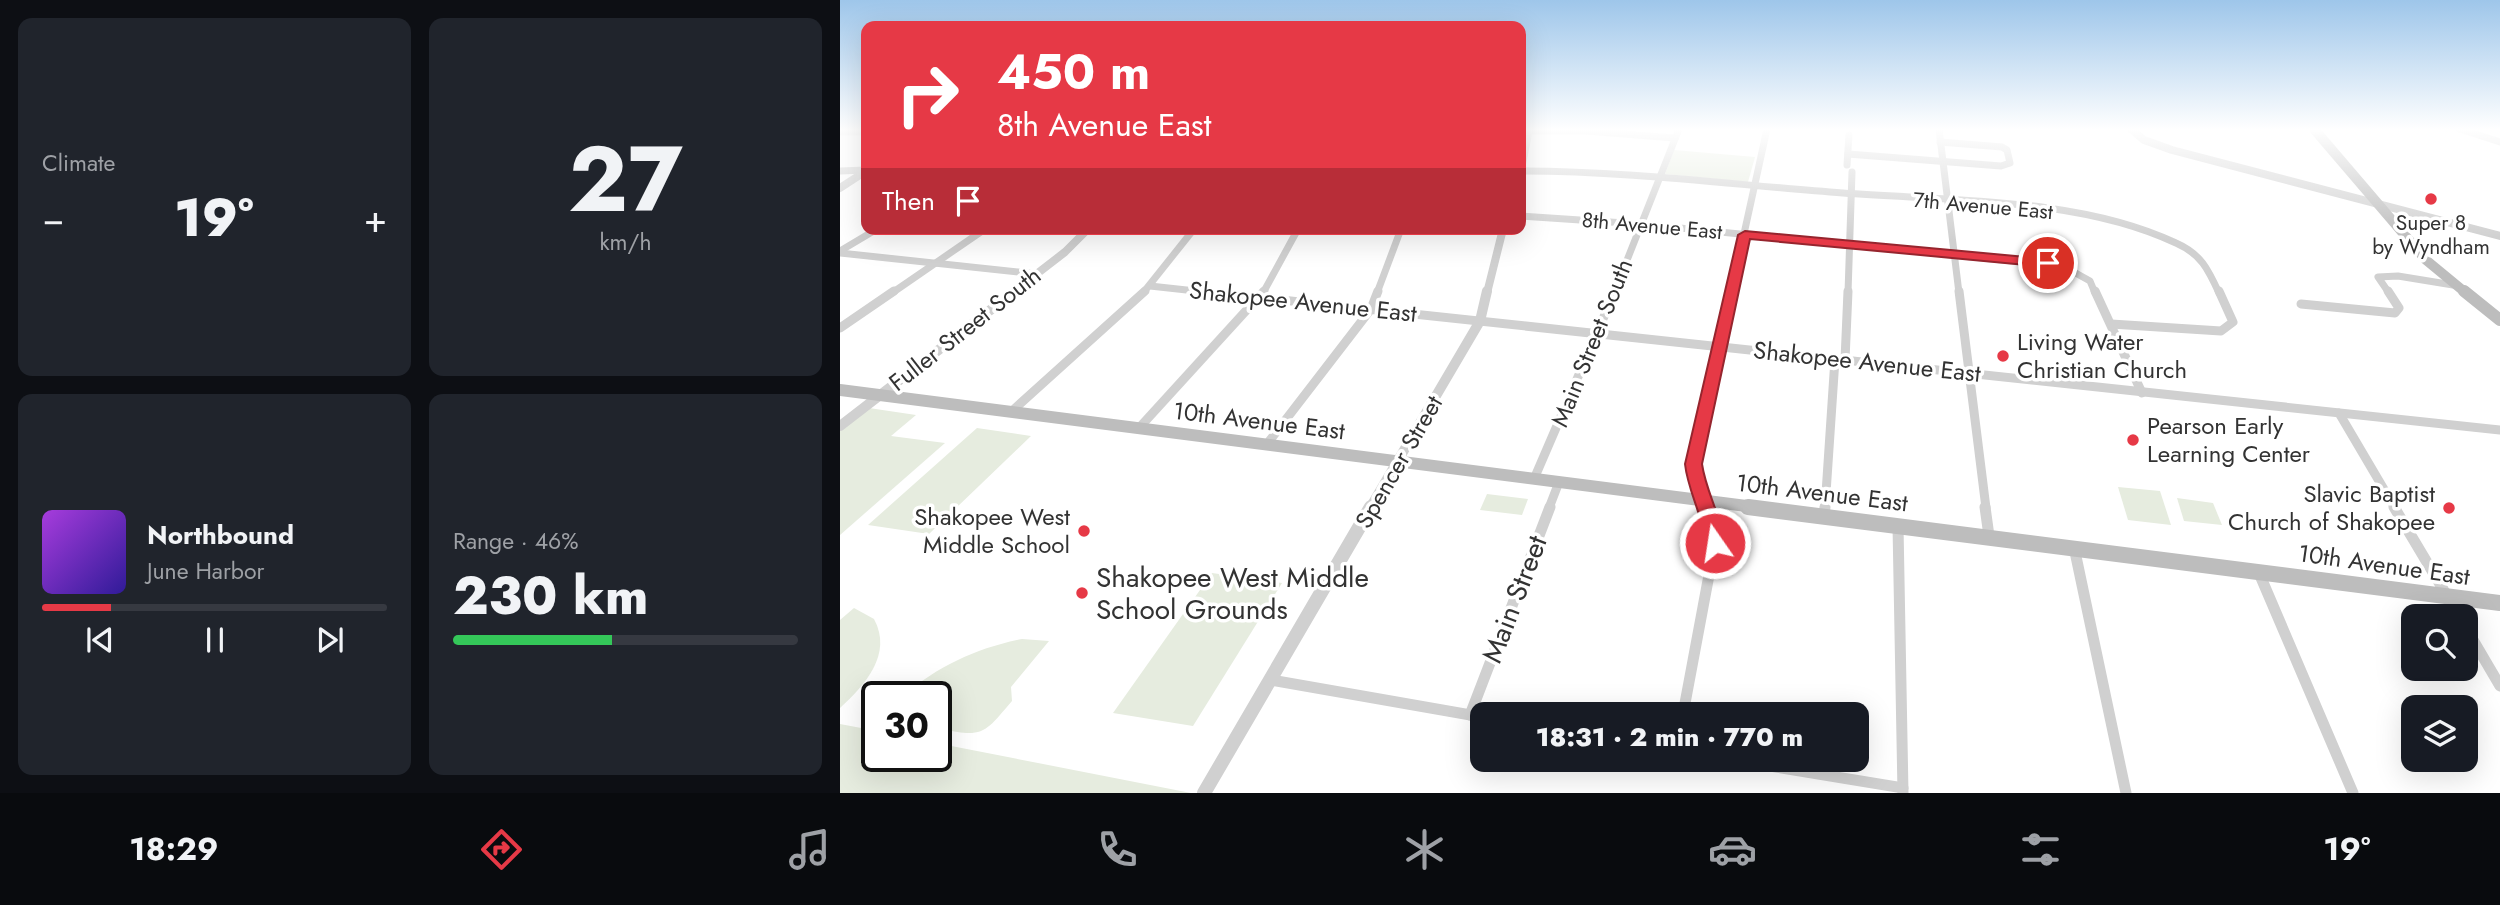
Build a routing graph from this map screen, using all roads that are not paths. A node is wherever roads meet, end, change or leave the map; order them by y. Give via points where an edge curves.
1 (1664, 166) edge
2 (1760, 166) edge
3 (1850, 166) edge
4 (1943, 166) edge
5 (2233, 166) edge
6 (2345, 166) edge
7 (1526, 170) edge
8 (840, 171) edge
9 (861, 171) edge
10 (861, 174) edge
11 (1660, 177) junction
12 (1756, 185) junction
13 (840, 188) edge
14 (1849, 194) junction
15 (1947, 202) junction
16 (2377, 204) junction
17 (1526, 216) edge
18 (1640, 224) junction
19 (867, 235) edge
20 (976, 235) edge
21 (1081, 235) edge
22 (1189, 235) edge
23 (1295, 235) edge
24 (1399, 235) edge
25 (1502, 235) edge
26 (1745, 235) junction
27 (2500, 236) edge
28 (1848, 244) junction
29 (840, 252) edge
30 (1954, 254) junction
31 (936, 263) junction
32 (1037, 274) junction
33 (2453, 285) junction
34 (1150, 286) junction
35 (1261, 297) junction
36 (2301, 304) dead end
37 (1371, 309) junction
38 (2500, 320) edge
39 (1480, 321) junction
40 (2111, 324) junction
41 (840, 328) edge
42 (1598, 334) junction
43 (1721, 347) junction
44 (1840, 359) junction
45 (1971, 373) junction
46 (840, 390) edge
47 (2143, 393) junction
48 (881, 395) junction
49 (1012, 411) junction
50 (2339, 413) junction
51 (840, 426) edge
52 (1139, 428) junction
53 (2500, 430) edge
54 (1267, 444) junction
55 (1399, 462) junction
56 (1534, 479) junction
57 (1559, 482) junction
58 (1702, 501) junction
59 (1824, 517) junction
60 (1898, 526) junction
61 (1989, 536) junction
62 (2074, 547) junction
63 (2259, 571) junction
64 (2447, 597) junction
65 (2500, 603) edge
66 (2451, 604) edge
67 (2478, 648) edge
68 (1271, 680) junction
69 (2500, 686) edge
70 (1481, 702) edge
71 (1685, 702) edge
72 (1470, 715) edge
73 (1801, 772) edge
74 (1903, 790) edge
75 (1204, 793) edge
76 (2126, 793) edge
77 (2353, 793) edge

1 - 11 street, Main Street South
2 - 12 street
3 - 14 street
4 - 15 street
5 - 16 street
6 - 16 main road
7 - 11 street, 7th Avenue East
8 - 9 street
10 - 13 street
11 - 12 street, 7th Avenue East
11 - 18 street, Main Street South
12 - 14 street, 7th Avenue East
12 - 26 street
14 - 15 street, 7th Avenue East
14 - 28 street
15 - 30 street
15 - 40 street, 7th Avenue East via 2068,214 2190,248 2205,262 2233,322 2209,332
16 - 27 street
16 - 33 main road
17 - 18 street, 8th Avenue East
18 - 26 street, 8th Avenue East
18 - 42 street, Main Street South
19 - 29 street
20 - 31 street
21 - 32 street, Fuller Street South
22 - 34 street
23 - 35 street
24 - 37 street
25 - 39 street, Spencer Street
26 - 28 street, 8th Avenue East
26 - 43 street
28 - 30 street, 8th Avenue East
28 - 44 street
29 - 31 street
30 - 40 street, 8th Avenue East via 2048,263 2074,270 2090,281
30 - 45 street
31 - 32 street
31 - 41 street
32 - 48 street, Fuller Street South
33 - 36 street via 2378,276 2397,302 2395,313
33 - 38 main road
34 - 35 street, Shakopee Avenue East
34 - 49 street
35 - 37 street, Shakopee Avenue East
35 - 52 street
37 - 39 street, Shakopee Avenue East
37 - 54 street
39 - 42 street, Shakopee Avenue East
39 - 55 street, Spencer Street
40 - 47 street
42 - 43 street, Shakopee Avenue East
42 - 56 street, Main Street South
43 - 44 street, Shakopee Avenue East
43 - 58 street via 1693,464
44 - 45 street, Shakopee Avenue East
44 - 59 street
45 - 47 street, Shakopee Avenue East
45 - 61 street
46 - 48 main road, 10th Avenue East
47 - 50 street, Shakopee Avenue East
48 - 49 main road, 10th Avenue East
48 - 51 street, Fuller Street South
49 - 52 main road, 10th Avenue East
50 - 53 street, Shakopee Avenue East
50 - 64 street
52 - 54 main road, 10th Avenue East
54 - 55 main road, 10th Avenue East
55 - 56 main road, 10th Avenue East
55 - 68 street, Spencer Street
56 - 57 main road, 10th Avenue East
57 - 58 main road, 10th Avenue East
57 - 70 street, Main Street
58 - 59 main road, 10th Avenue East
58 - 71 street via 1713,522 1715,543
59 - 60 main road, 10th Avenue East
60 - 61 main road, 10th Avenue East
60 - 74 street
61 - 62 main road, 10th Avenue East
62 - 63 main road, 10th Avenue East
62 - 76 street
63 - 64 main road, 10th Avenue East
63 - 77 street
64 - 65 main road, 10th Avenue East
64 - 66 street
67 - 69 street
68 - 72 street
68 - 75 street, Spencer Street
73 - 74 street

